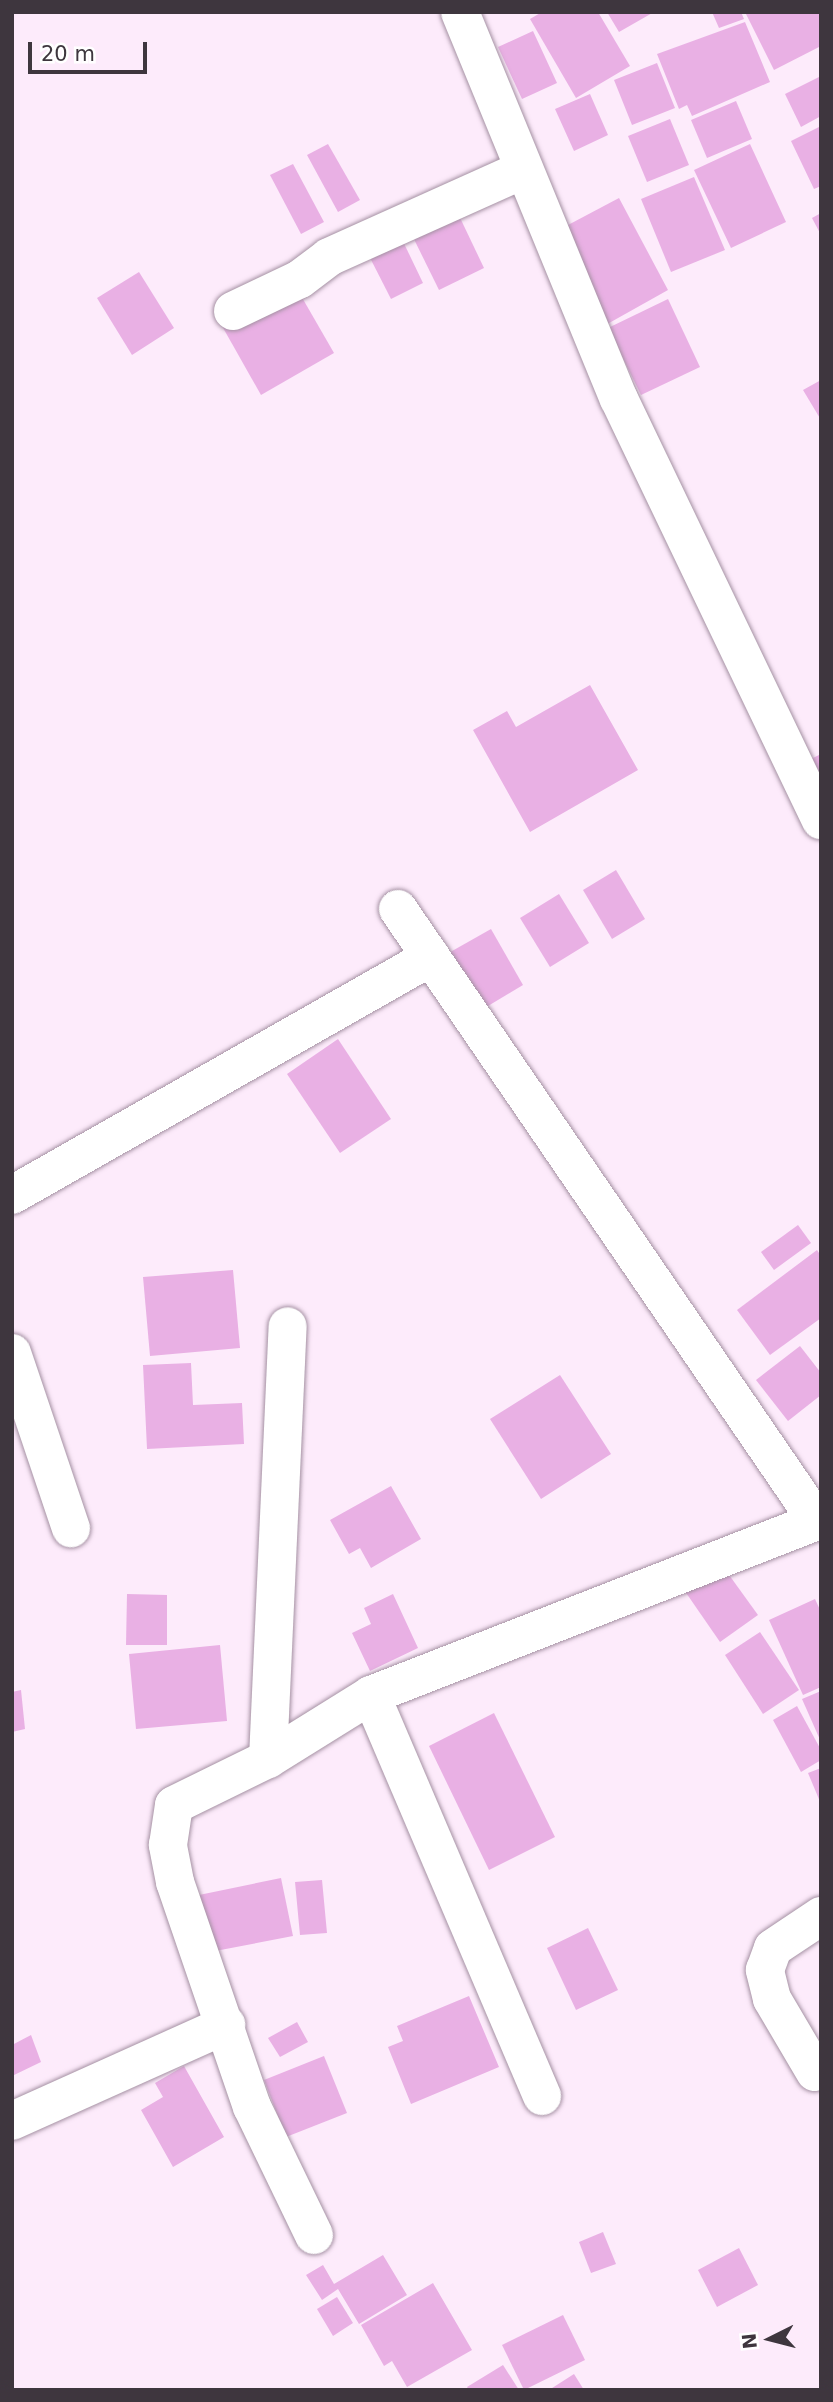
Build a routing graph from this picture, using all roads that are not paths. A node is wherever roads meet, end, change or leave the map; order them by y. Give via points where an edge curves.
1 (460, 12) edge
2 (523, 170) junction
3 (233, 311) dead end
4 (821, 820) edge
5 (398, 909) dead end
6 (431, 957) junction
7 (12, 1195) edge
8 (288, 1326) dead end
9 (12, 1353) edge
10 (819, 1521) edge
11 (72, 1528) dead end
12 (371, 1695) junction
13 (268, 1759) junction
14 (821, 1916) edge
15 (226, 2025) junction
16 (815, 2072) dead end
17 (542, 2096) dead end
18 (12, 2121) edge
19 (314, 2235) dead end

1 - 2 street
2 - 3 street via 329,257 300,279
2 - 4 street via 618,399
5 - 6 street
6 - 7 street
6 - 10 street
8 - 13 street
9 - 11 street
10 - 12 street
12 - 13 street
12 - 17 street
13 - 15 street via 174,1805 170,1832 175,1882
14 - 16 street via 773,1948 765,1970 772,1999
15 - 18 street
15 - 19 street via 252,2107

